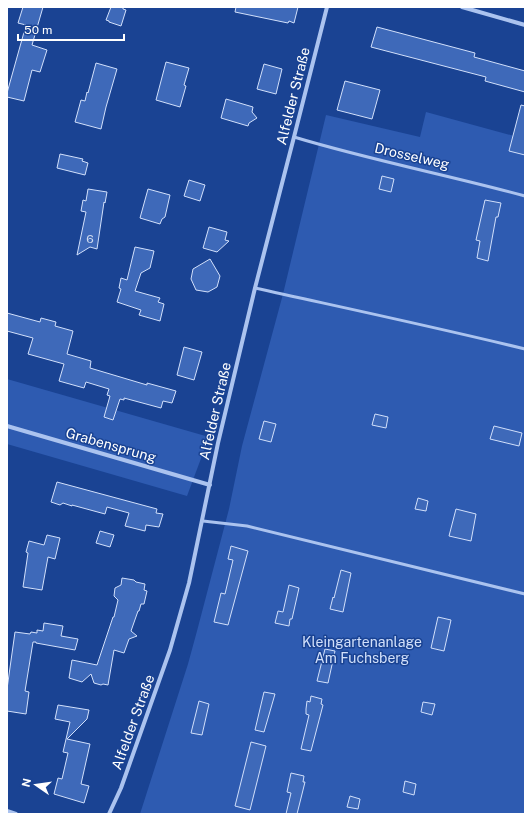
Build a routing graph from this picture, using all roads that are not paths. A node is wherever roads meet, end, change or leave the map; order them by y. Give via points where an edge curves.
1 (327, 7) edge
2 (462, 7) edge
3 (525, 25) edge
4 (294, 137) junction
5 (525, 196) edge
6 (255, 288) junction
7 (525, 349) edge
8 (7, 426) edge
9 (210, 485) junction
10 (203, 521) junction
11 (525, 594) edge
12 (7, 812) edge
13 (16, 814) edge
14 (109, 814) edge

1 - 4 street, Alfelder Straße
2 - 3 street
4 - 5 lane, Drosselweg
4 - 6 street, Alfelder Straße
6 - 7 lane
6 - 9 street, Alfelder Straße
8 - 9 street, Grabensprung
9 - 10 street, Alfelder Straße
10 - 11 lane via 247,526
10 - 14 street, Alfelder Straße via 170,650 121,788
12 - 13 street

